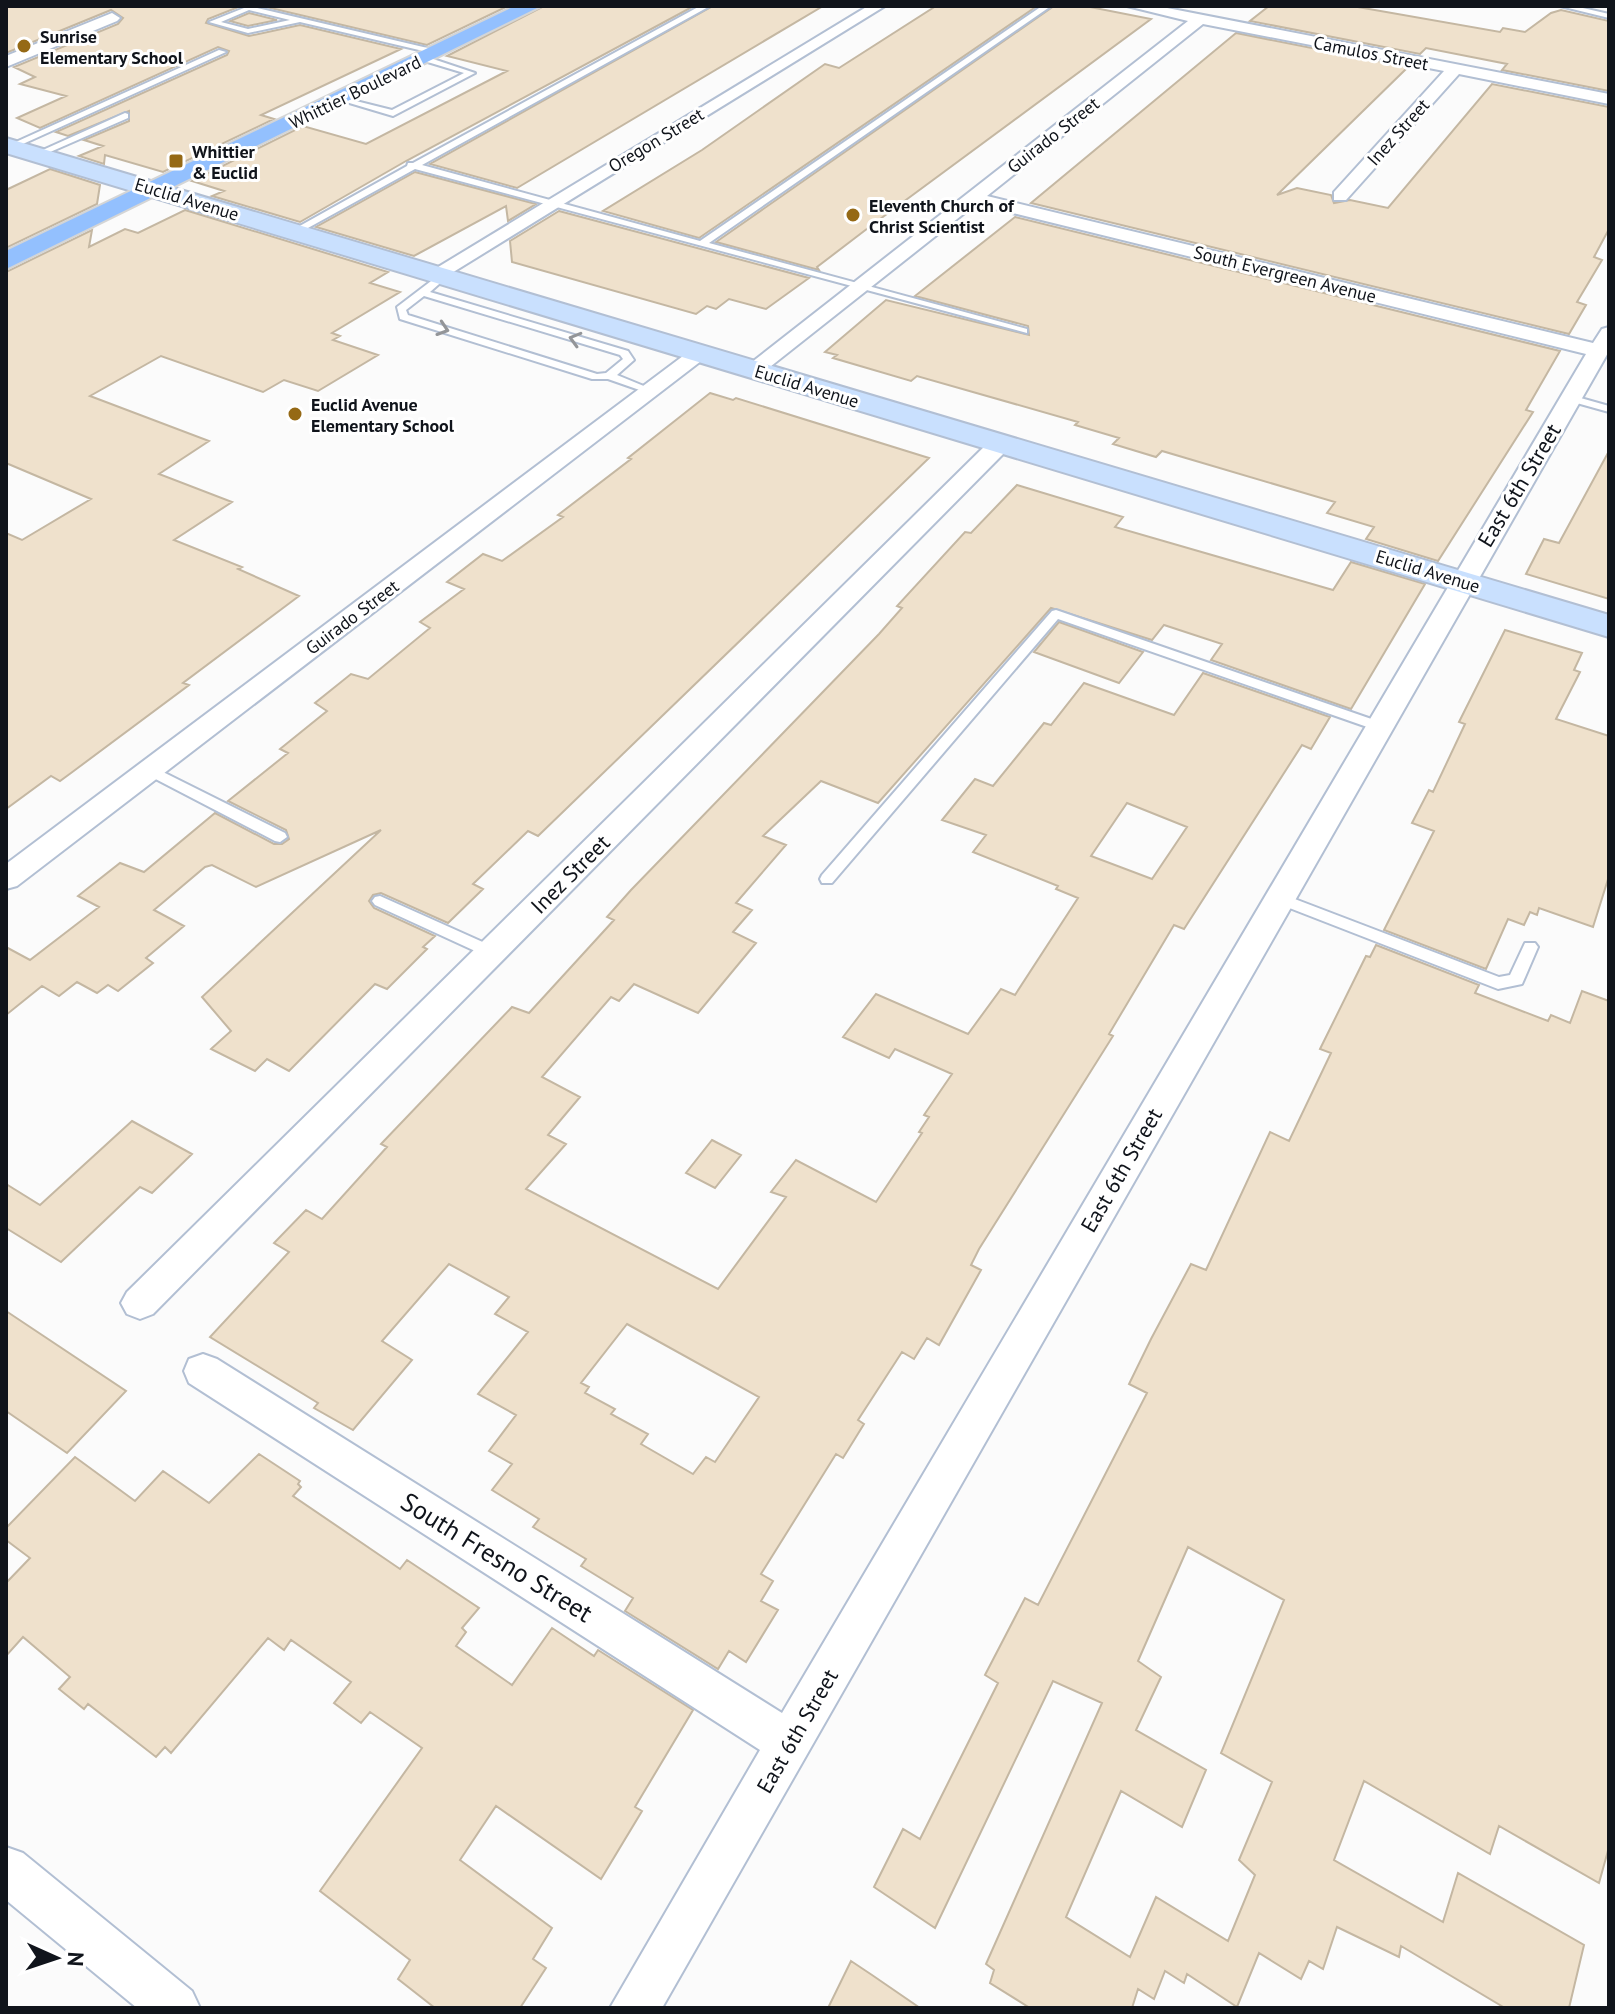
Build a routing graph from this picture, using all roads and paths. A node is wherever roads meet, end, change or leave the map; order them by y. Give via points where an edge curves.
1 (531, 6) edge
2 (706, 6) edge
3 (878, 6) edge
4 (1047, 6) edge
5 (1134, 6) edge
6 (1564, 6) edge
7 (1192, 14) edge
8 (1609, 16) edge
9 (112, 18) dead end
10 (301, 20) junction
11 (222, 52) dead end
12 (430, 55) junction
13 (6, 62) edge
14 (1455, 69) junction
15 (340, 99) junction
16 (1609, 99) edge
17 (125, 116) dead end
18 (18, 148) edge
19 (411, 165) junction
20 (155, 189) junction
21 (1340, 196) dead end
22 (973, 198) junction
23 (552, 204) junction
24 (294, 232) junction
25 (703, 243) junction
26 (6, 261) edge
27 (434, 282) junction
28 (860, 286) junction
29 (1023, 331) dead end
30 (1604, 342) edge
31 (698, 354) junction
32 (754, 370) junction
33 (609, 376) junction
34 (651, 391) junction
35 (1570, 398) junction
36 (1609, 409) edge
37 (999, 445) junction
38 (1462, 581) junction
39 (1609, 626) edge
40 (1378, 726) junction
41 (149, 770) junction
42 (280, 837) dead end
43 (6, 879) edge
44 (827, 879) dead end
45 (1279, 898) junction
46 (380, 901) dead end
47 (1530, 947) dead end
48 (491, 952) junction
49 (140, 1303) dead end
50 (203, 1371) dead end
51 (790, 1743) junction
52 (6, 1870) edge
53 (175, 2008) edge
54 (635, 2008) edge

1 - 12 main road, Whittier Boulevard
2 - 19 lane
3 - 23 street, Oregon Street
4 - 25 lane
5 - 7 street, Camulos Street
6 - 8 lane
7 - 14 street, Camulos Street
7 - 22 street, Guirado Street
9 - 13 street
10 - 10 lane via 248,8 213,22 248,31
10 - 12 lane
11 - 18 lane
12 - 15 main road, Whittier Boulevard
12 - 15 lane via 471,73 393,113
14 - 16 street, Camulos Street
14 - 21 street, Inez Street
15 - 20 main road, Whittier Boulevard
17 - 18 lane
18 - 20 street, Euclid Avenue
19 - 23 lane
19 - 24 lane
20 - 24 street, Euclid Avenue
20 - 26 main road, Whittier Boulevard
22 - 28 street, Guirado Street
22 - 30 street, South Evergreen Avenue
23 - 25 lane
23 - 27 street, Oregon Street
24 - 27 street, Euclid Avenue
25 - 28 lane
27 - 31 street, Euclid Avenue
33 -> 27 lane via 629,356
27 -> 33 lane via 401,309 404,317 596,377
28 - 29 lane
28 - 32 street, Guirado Street
30 - 35 street, East 6th Street
31 - 32 street, Euclid Avenue
31 - 34 street, Guirado Street
32 - 37 street, Euclid Avenue
33 - 34 lane
34 - 41 street, Guirado Street
35 - 36 lane
35 - 38 street, East 6th Street
37 - 38 street, Euclid Avenue
37 - 48 street, Inez Street
38 - 39 street, Euclid Avenue
38 - 40 street, East 6th Street
40 - 44 lane via 1056,614
40 - 45 street, East 6th Street
41 - 42 lane
41 - 43 street, Guirado Street
45 - 47 lane via 1498,983 1516,980
45 - 51 street, East 6th Street
46 - 48 lane
48 - 49 street, Inez Street
50 - 51 street, South Fresno Street
51 - 54 street, East 6th Street
52 - 53 street

